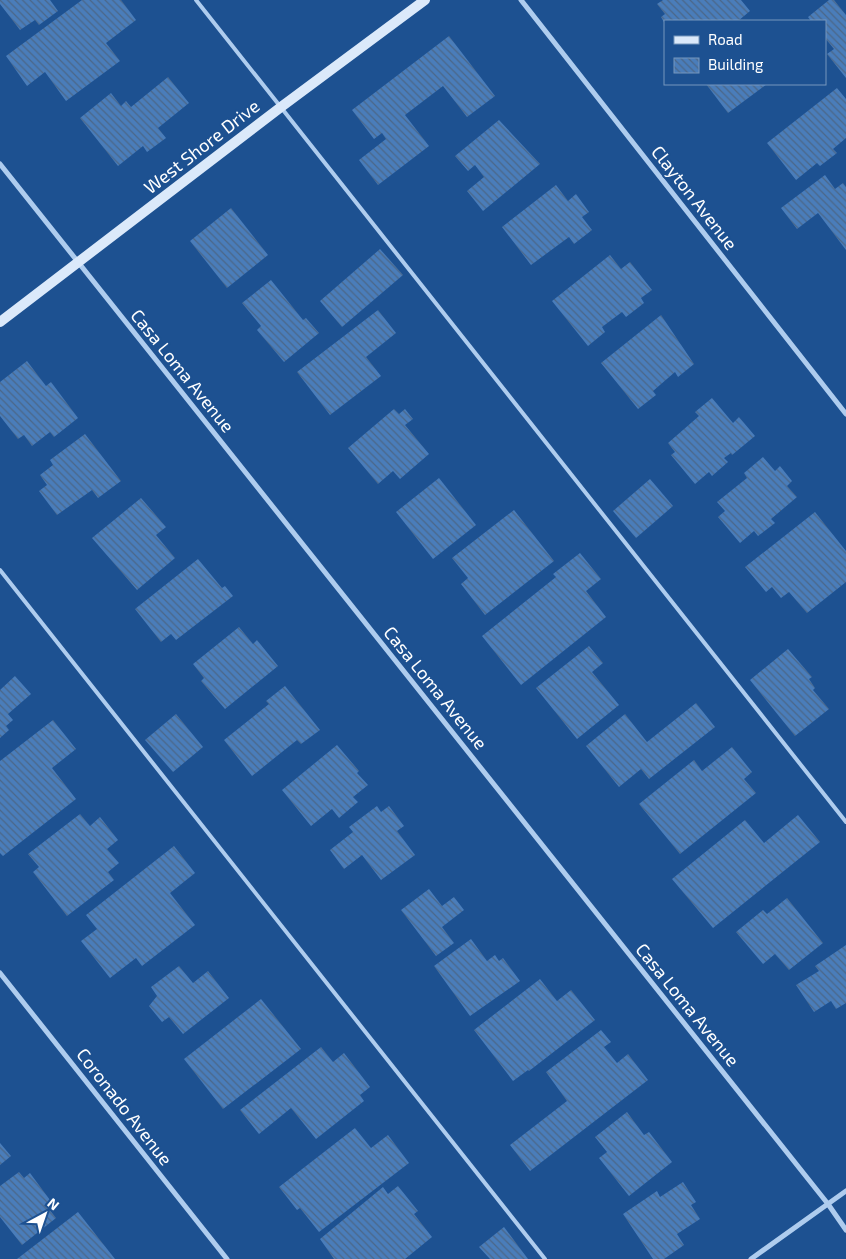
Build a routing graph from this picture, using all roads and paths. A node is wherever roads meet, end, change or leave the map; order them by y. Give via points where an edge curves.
1 (196, 0) edge
2 (425, 0) edge
3 (521, 0) edge
4 (281, 106) junction
5 (0, 164) edge
6 (78, 262) junction
7 (0, 322) edge
8 (846, 414) edge
9 (0, 570) edge
10 (846, 822) edge
11 (0, 973) edge
12 (846, 1191) edge
13 (828, 1204) junction
14 (846, 1230) edge
15 (227, 1259) edge
16 (545, 1259) edge
17 (751, 1259) edge

1 - 4 lane
2 - 4 street, West Shore Drive
3 - 8 street, Clayton Avenue
4 - 6 street, West Shore Drive
4 - 10 lane
5 - 6 street, Casa Loma Avenue
6 - 7 street, West Shore Drive
6 - 13 street, Casa Loma Avenue
9 - 16 lane
11 - 15 street, Coronado Avenue
12 - 13 street
13 - 14 street, Casa Loma Avenue
13 - 17 street

